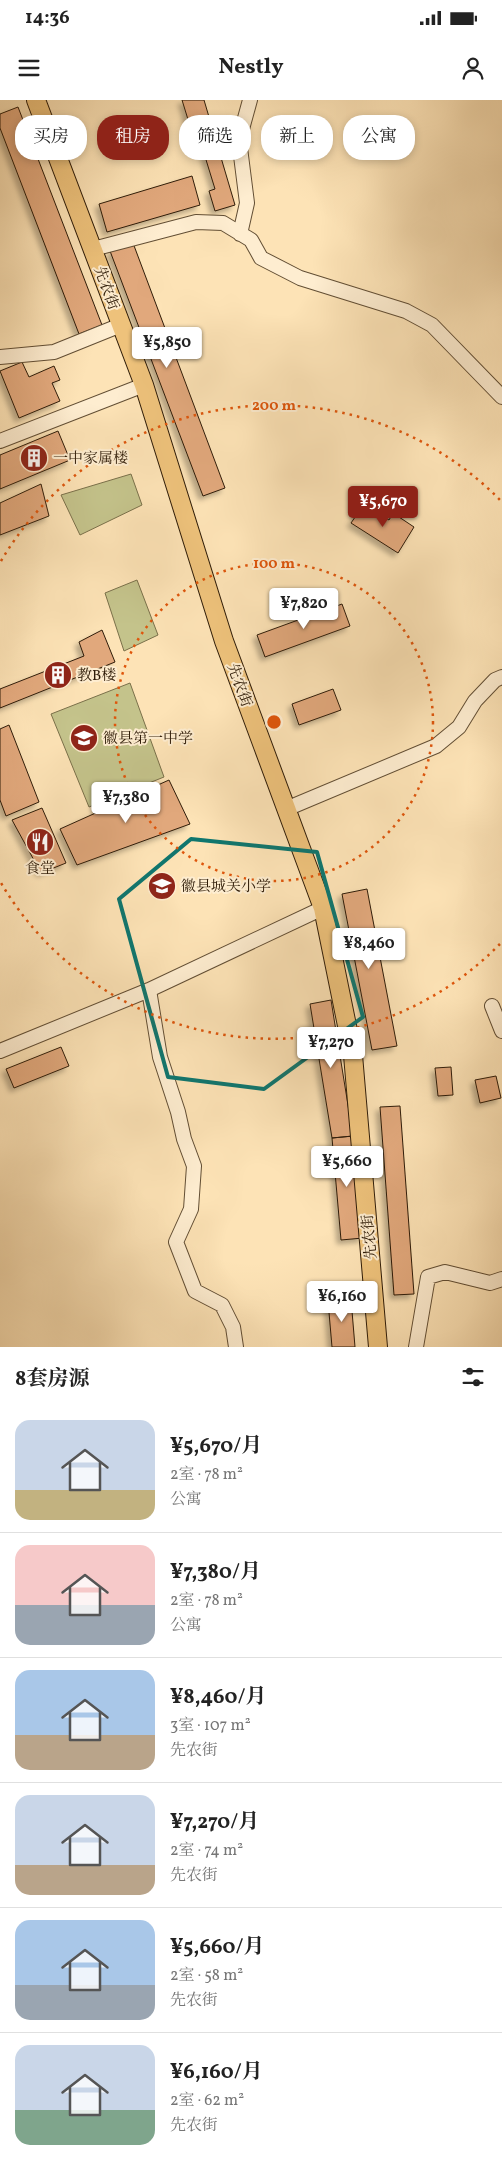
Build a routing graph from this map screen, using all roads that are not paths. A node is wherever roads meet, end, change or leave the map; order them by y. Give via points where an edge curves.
1 (36, 100) edge
2 (250, 100) edge
3 (240, 234) junction
4 (92, 249) junction
5 (120, 325) junction
6 (0, 357) edge
7 (144, 385) junction
8 (502, 397) edge
9 (0, 442) edge
10 (502, 677) edge
11 (286, 809) junction
12 (323, 908) junction
13 (149, 990) junction
14 (492, 1006) dead end
15 (502, 1031) edge
16 (0, 1051) edge
17 (502, 1279) edge
18 (236, 1347) edge
19 (378, 1347) edge
20 (416, 1347) edge

1 - 4 main road, 先农街
2 - 3 street via 239,140 247,203
3 - 4 street via 223,223 196,222
3 - 8 street via 251,240 261,258 300,278 406,311 432,325
4 - 5 main road, 先农街
5 - 6 street via 54,352
5 - 7 main road, 先农街
7 - 9 street
7 - 11 main road, 先农街 via 224,641
10 - 11 street via 475,701 458,727 436,746
11 - 12 main road, 先农街
12 - 13 street
12 - 19 main road, 先农街 via 353,1055
13 - 16 street
13 - 18 street via 160,1057 194,1166 191,1209 176,1242 195,1291 222,1305 233,1327
14 - 15 street
17 - 20 street via 490,1283 445,1272 428,1277

